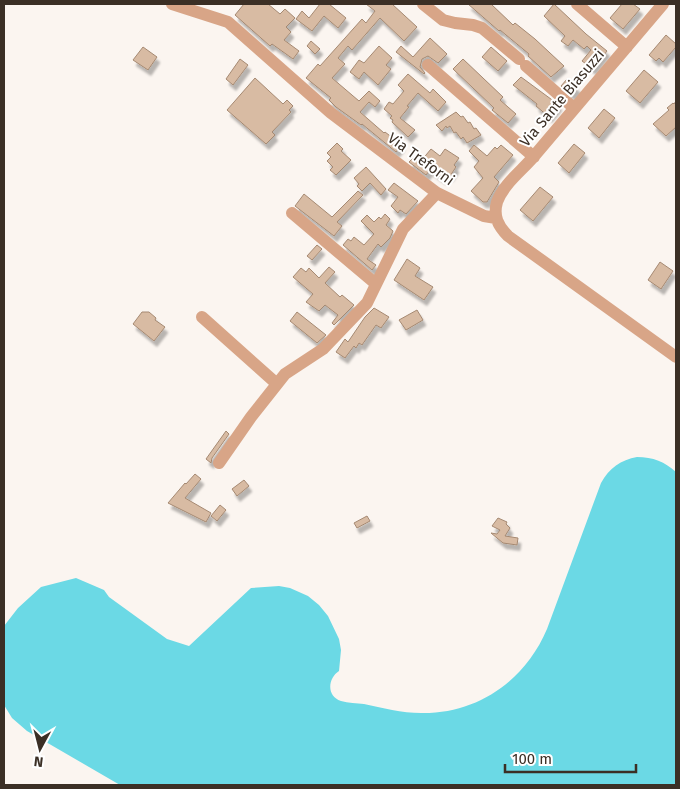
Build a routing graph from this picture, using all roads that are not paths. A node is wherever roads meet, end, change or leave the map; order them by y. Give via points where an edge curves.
1 (172, 4) edge
2 (423, 4) edge
3 (576, 4) edge
4 (663, 4) edge
5 (627, 47) junction
6 (428, 65) dead end
7 (574, 108) junction
8 (534, 157) junction
9 (437, 193) junction
10 (292, 213) dead end
11 (496, 218) junction
12 (376, 284) junction
13 (202, 317) dead end
14 (676, 357) edge
15 (281, 380) junction
16 (219, 462) dead end

1 - 9 street, Via Treforni via 228,22 332,113
2 - 7 street via 443,20 482,28
3 - 5 street
4 - 5 street, Via Sante Biasuzzi
5 - 7 street, Via Sante Biasuzzi
6 - 8 street
7 - 8 street, Via Sante Biasuzzi
8 - 11 street, Via Sante Biasuzzi via 505,188 497,205
9 - 11 street, Via Treforni via 484,216
9 - 12 street via 403,229
10 - 12 street
11 - 14 street via 508,236
12 - 15 street via 367,303 329,344
13 - 15 street
15 - 16 street

